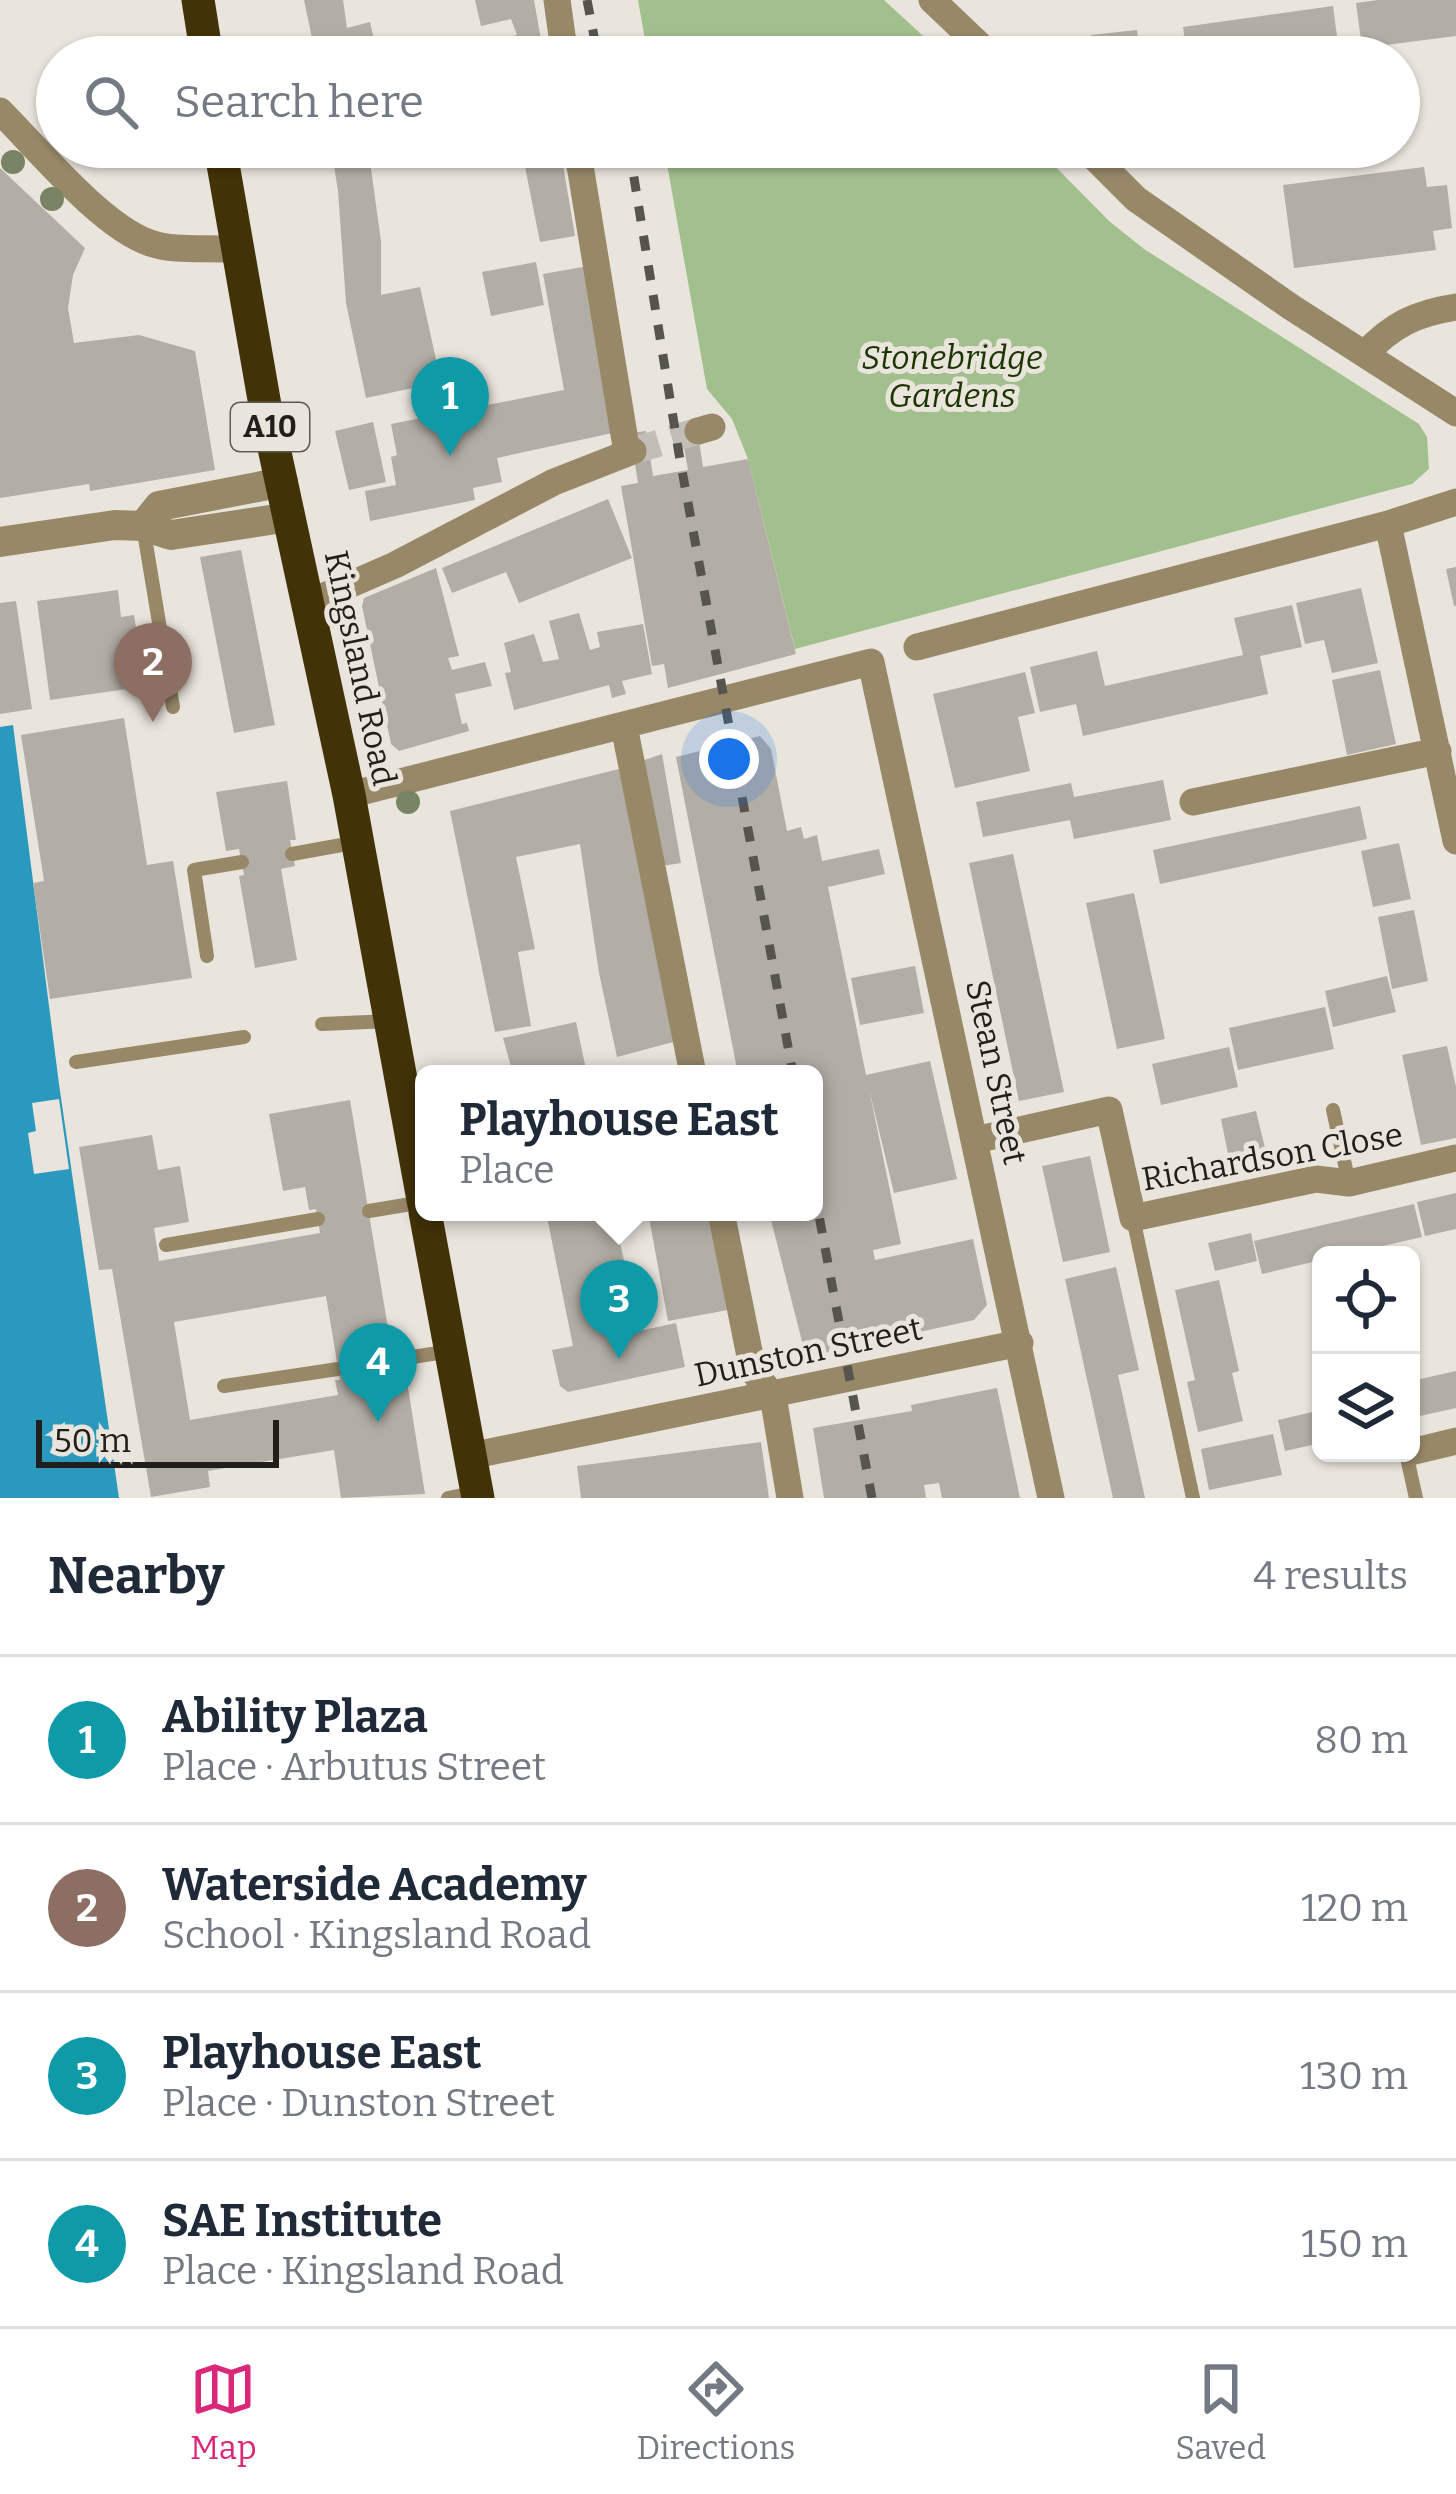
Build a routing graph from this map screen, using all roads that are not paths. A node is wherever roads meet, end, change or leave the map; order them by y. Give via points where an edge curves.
1 (198, 0) edge
2 (557, 0) edge
3 (935, 1) edge
4 (204, 36) edge
5 (562, 36) edge
6 (971, 36) edge
7 (0, 111) edge
8 (36, 147) edge
9 (58, 168) edge
10 (223, 168) edge
11 (581, 168) edge
12 (1105, 168) edge
13 (236, 250) junction
14 (1456, 307) edge
15 (1365, 354) junction
16 (1456, 412) edge
17 (283, 482) junction
18 (1456, 502) edge
19 (290, 517) junction
20 (1388, 524) junction
21 (143, 526) junction
22 (0, 542) edge
23 (308, 603) junction
24 (916, 646) dead end
25 (172, 706) dead end
26 (624, 726) junction
27 (1438, 751) junction
28 (349, 795) junction
29 (1193, 802) dead end
30 (1456, 838) edge
31 (358, 842) junction
32 (292, 854) dead end
33 (242, 862) dead end
34 (207, 956) dead end
35 (391, 1021) junction
36 (322, 1024) dead end
37 (244, 1037) dead end
38 (76, 1062) dead end
39 (691, 1065) edge
40 (1333, 1111) dead end
41 (975, 1140) junction
42 (415, 1156) edge
43 (1456, 1158) edge
44 (1349, 1183) junction
45 (415, 1207) edge
46 (369, 1211) dead end
47 (1133, 1218) junction
48 (318, 1219) dead end
49 (427, 1221) edge
50 (723, 1221) edge
51 (166, 1245) dead end
52 (1020, 1343) junction
53 (451, 1352) junction
54 (393, 1360) dead end
55 (338, 1369) dead end
56 (224, 1386) dead end
57 (773, 1396) junction
58 (1456, 1441) edge
59 (1420, 1451) edge
60 (470, 1456) junction
61 (1404, 1462) edge
62 (467, 1496) edge
63 (790, 1498) edge
64 (1051, 1498) edge
65 (1193, 1498) edge
66 (1416, 1498) edge

1 - 4 highway
2 - 5 street
3 - 6 street
7 - 8 street
9 - 13 street via 106,216 152,244
10 - 13 highway, Kingsland Road / A10
11 - 23 street via 630,452
12 - 15 street via 1136,199
13 - 17 highway, Kingsland Road / A10
14 - 15 street via 1390,327
15 - 16 street
17 - 19 highway, Kingsland Road / A10
17 - 21 street via 159,506
18 - 20 street
19 - 21 street via 171,535
19 - 23 highway, Kingsland Road / A10
20 - 24 street
20 - 27 street
21 - 22 street
21 - 25 lane
23 - 28 highway, Kingsland Road / A10
26 - 28 street
26 - 39 street
26 - 41 street, Stean Street via 871,662
27 - 29 street
27 - 30 street
28 - 31 highway, Kingsland Road / A10
31 - 32 lane
31 - 35 highway, Kingsland Road / A10
33 - 34 lane via 194,871
35 - 36 lane
35 - 42 highway, Kingsland Road / A10
37 - 38 lane
40 - 44 lane
41 - 47 street, Richardson Close via 1109,1110
41 - 52 street, Stean Street
43 - 44 street, Richardson Close
44 - 47 street, Richardson Close via 1316,1179
45 - 46 lane
47 - 65 lane
48 - 51 lane
49 - 53 highway, Kingsland Road / A10
50 - 57 street via 753,1371
52 - 57 street, Dunston Street
52 - 64 street, Stean Street
53 - 54 lane
53 - 60 highway, Kingsland Road / A10
55 - 56 lane
57 - 60 street, Dunston Street
57 - 63 street
58 - 59 street
60 - 62 highway, Kingsland Road / A10
61 - 66 lane

